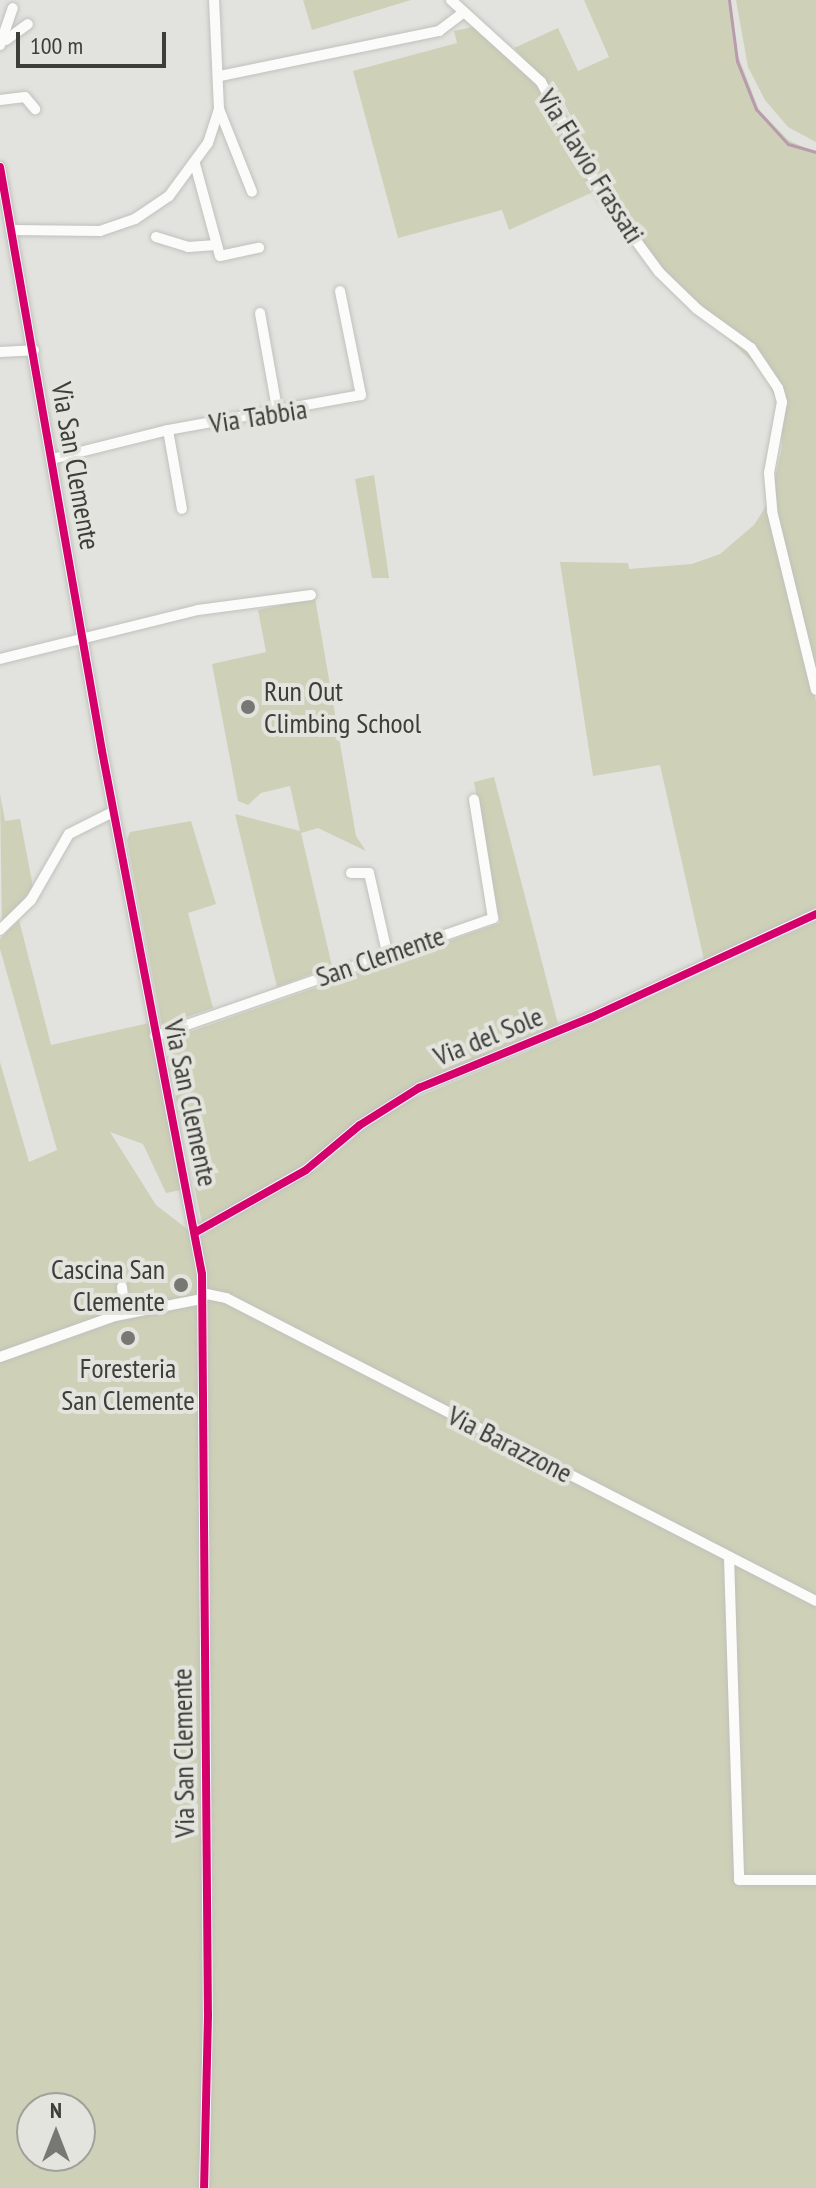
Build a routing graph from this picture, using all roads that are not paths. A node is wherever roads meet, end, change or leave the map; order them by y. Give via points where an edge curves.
1 (214, 0) edge
2 (451, 0) edge
3 (13, 8) dead end
4 (464, 12) junction
5 (28, 24) dead end
6 (3, 43) edge
7 (220, 76) junction
8 (0, 100) edge
9 (35, 109) dead end
10 (219, 109) junction
11 (195, 164) junction
12 (0, 167) edge
13 (252, 192) dead end
14 (0, 212) edge
15 (12, 226) junction
16 (156, 237) dead end
17 (216, 245) junction
18 (259, 248) dead end
19 (340, 291) dead end
20 (260, 313) dead end
21 (34, 350) junction
22 (0, 352) edge
23 (278, 414) junction
24 (168, 430) junction
25 (52, 459) junction
26 (182, 509) dead end
27 (311, 595) dead end
28 (84, 639) junction
29 (0, 659) edge
30 (816, 690) edge
31 (474, 800) dead end
32 (113, 812) junction
33 (351, 873) dead end
34 (816, 914) edge
35 (0, 930) edge
36 (387, 952) junction
37 (155, 1036) junction
38 (196, 1232) junction
39 (122, 1287) dead end
40 (202, 1296) junction
41 (125, 1314) junction
42 (0, 1357) edge
43 (729, 1557) junction
44 (816, 1601) edge
45 (816, 1880) edge
46 (204, 2188) edge

1 - 7 street
2 - 4 street, Via Flavio Frassati
3 - 6 street
4 - 7 street via 439,31
4 - 30 street, Via Flavio Frassati via 541,82 601,193 659,272 697,309 751,348 778,388 782,402 769,473 772,511
5 - 6 street
7 - 10 street
8 - 9 street via 25,97
10 - 11 street
10 - 13 street
11 - 15 street via 169,196 135,219 100,231
11 - 17 street
12 - 15 street, Via San Clemente
14 - 15 street
15 - 21 street, Via San Clemente
16 - 17 street via 188,247
17 - 18 street via 220,256
19 - 23 street, Via Tabbia via 361,395
20 - 23 street
21 - 22 street
21 - 25 street, Via San Clemente
23 - 24 street, Via Tabbia
24 - 25 street, Via Tabbia
24 - 26 street
25 - 28 street, Via San Clemente
27 - 28 street via 198,610
28 - 29 street
28 - 32 street, Via San Clemente
31 - 36 street, San Clemente via 493,918
32 - 35 street via 69,834 31,900
32 - 37 street, Via San Clemente
33 - 36 street via 369,873
34 - 38 street, Via del Sole via 590,1018 419,1088 360,1125 306,1170
36 - 37 street, San Clemente
37 - 38 street, Via San Clemente
38 - 40 street, Via San Clemente
39 - 41 street
40 - 41 street
40 - 43 street, Via Barazzone via 226,1298
40 - 46 street, Via San Clemente via 208,2015
41 - 42 street
43 - 44 street, Via Barazzone
43 - 45 street via 739,1880

